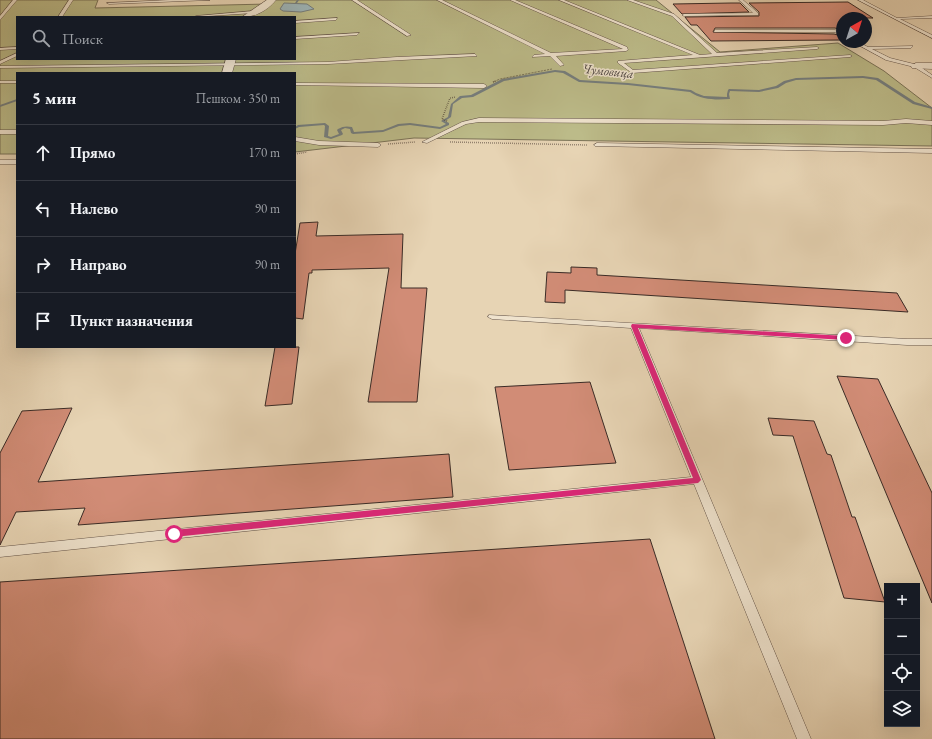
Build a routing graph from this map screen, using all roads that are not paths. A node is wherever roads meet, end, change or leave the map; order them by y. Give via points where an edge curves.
1 (16, 0) edge
2 (71, 0) edge
3 (208, 0) edge
4 (272, 0) edge
5 (354, 0) edge
6 (439, 0) edge
7 (512, 0) edge
8 (561, 0) edge
9 (629, 0) edge
10 (741, 0) edge
11 (860, 0) edge
12 (109, 3) dead end
13 (253, 12) junction
14 (684, 15) dead end
15 (61, 16) edge
16 (207, 16) edge
17 (247, 16) edge
18 (932, 17) edge
19 (898, 18) junction
20 (336, 19) dead end
21 (0, 20) edge
22 (296, 22) edge
23 (715, 31) dead end
24 (836, 31) edge
25 (357, 34) dead end
26 (409, 35) dead end
27 (932, 37) edge
28 (296, 38) edge
29 (911, 47) dead end
30 (16, 48) edge
31 (817, 48) dead end
32 (866, 48) edge
33 (872, 48) edge
34 (0, 49) edge
35 (16, 55) edge
36 (475, 55) dead end
37 (716, 55) junction
38 (534, 56) dead end
39 (553, 56) junction
40 (699, 56) junction
41 (850, 56) dead end
42 (0, 63) edge
43 (562, 65) road end
44 (229, 66) edge
45 (916, 66) junction
46 (932, 66) edge
47 (0, 67) edge
48 (932, 77) edge
49 (0, 82) edge
50 (16, 82) edge
51 (296, 84) edge
52 (484, 86) road end
53 (932, 123) edge
54 (0, 132) edge
55 (16, 132) edge
56 (296, 139) edge
57 (425, 142) road end
58 (378, 145) road end
59 (597, 145) road end
60 (932, 151) edge
61 (0, 162) edge
62 (16, 162) edge
63 (492, 317) dead end
64 (634, 326) junction
65 (932, 342) edge
66 (698, 480) junction
67 (0, 552) edge
68 (804, 739) edge

1 - 21 lane
2 - 15 lane
3 - 12 lane
4 - 13 street
5 - 26 lane
6 - 39 lane
7 - 39 lane via 626,50
8 - 40 lane
9 - 37 lane via 673,15
10 - 14 lane via 757,14
11 - 19 lane
13 - 16 lane
13 - 17 street
18 - 19 lane
19 - 27 lane
20 - 22 lane
23 - 24 lane
25 - 28 lane
29 - 33 lane
30 - 34 lane
31 - 37 lane
32 - 45 lane via 888,59
35 - 42 lane
36 - 44 lane
37 - 40 lane
38 - 39 lane
39 - 43 lane
40 - 41 lane via 620,62 632,72
44 - 47 lane
45 - 46 street
45 - 48 lane
49 - 50 lane
51 - 52 lane
53 - 57 lane via 479,120 464,123
54 - 55 lane
56 - 58 lane via 319,143
59 - 60 lane
61 - 62 lane
63 - 64 lane
64 - 65 lane
64 - 66 lane
66 - 67 lane
66 - 68 lane

